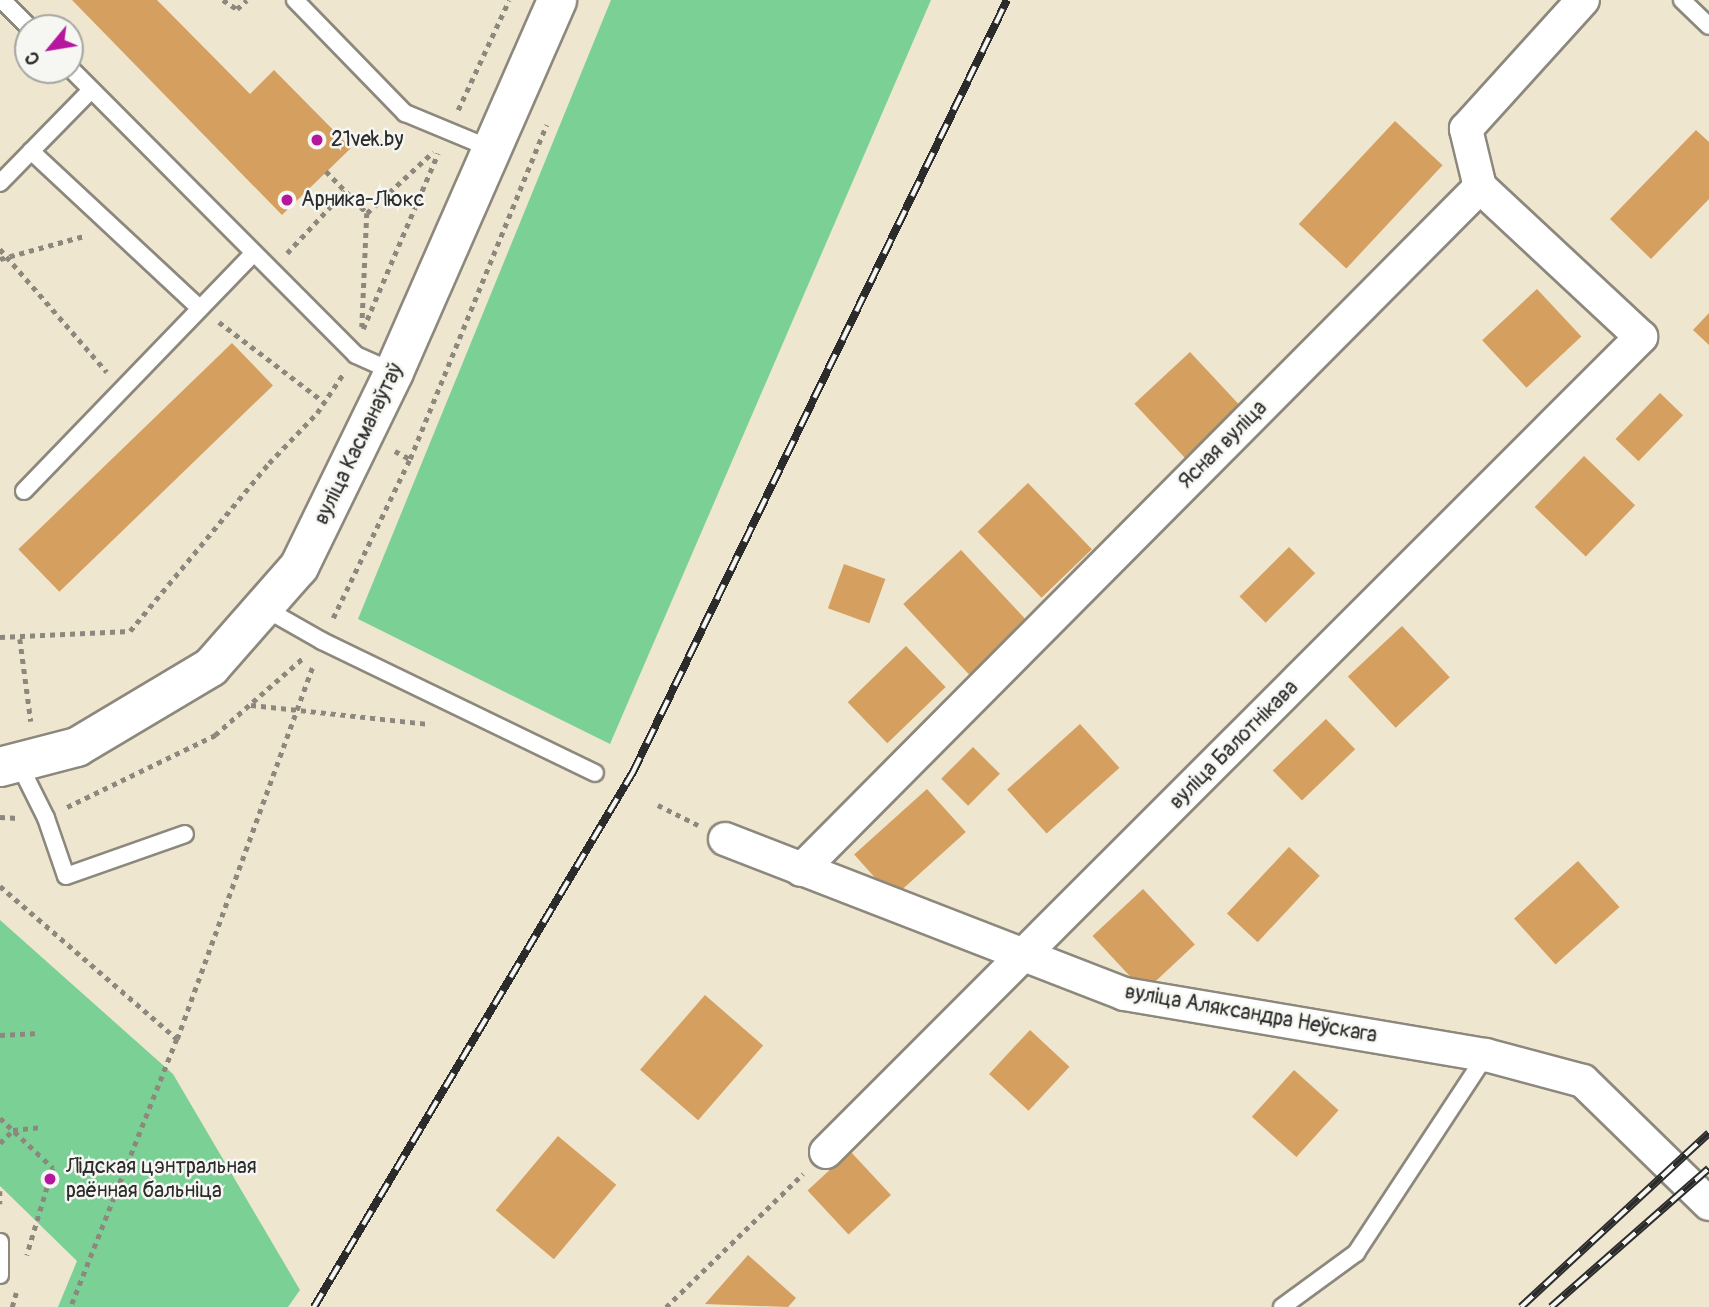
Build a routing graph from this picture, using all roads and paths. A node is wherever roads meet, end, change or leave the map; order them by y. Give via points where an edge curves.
1 (2, 0) edge
2 (223, 0) edge
3 (247, 0) edge
4 (295, 0) edge
5 (509, 0) edge
6 (557, 0) edge
7 (1583, 0) edge
8 (1682, 0) edge
9 (16, 14) edge
10 (1709, 26) edge
11 (84, 49) edge
12 (90, 55) dead end
13 (84, 82) edge
14 (92, 90) junction
15 (550, 115) dead end
16 (448, 130) junction
17 (492, 149) junction
18 (31, 151) junction
19 (326, 171) dead end
20 (0, 183) edge
21 (1480, 187) junction
22 (345, 191) junction
23 (367, 213) junction
24 (115, 228) junction
25 (276, 244) dead end
26 (0, 250) edge
27 (254, 253) junction
28 (6, 257) junction
29 (0, 259) edge
30 (198, 307) junction
31 (356, 355) junction
32 (394, 372) junction
33 (122, 388) junction
34 (324, 402) junction
35 (24, 491) dead end
36 (264, 608) junction
37 (0, 637) edge
38 (20, 639) junction
39 (322, 641) junction
40 (250, 705) junction
41 (298, 708) junction
42 (435, 724) dead end
43 (19, 764) edge
44 (595, 773) dead end
45 (658, 805) dead end
46 (0, 817) edge
47 (46, 818) junction
48 (186, 834) dead end
49 (725, 839) joint
50 (801, 870) junction
51 (0, 886) edge
52 (1025, 955) junction
53 (35, 1033) dead end
54 (0, 1035) edge
55 (177, 1039) junction
56 (1486, 1055) junction
57 (0, 1118) edge
58 (43, 1127) dead end
59 (13, 1130) junction
60 (0, 1143) edge
61 (826, 1152) joint
62 (0, 1191) edge
63 (0, 1204) edge
64 (1709, 1204) edge
65 (0, 1242) edge
66 (23, 1269) dead end
67 (0, 1275) edge
68 (19, 1282) dead end
69 (12, 1307) edge
70 (71, 1307) edge
71 (666, 1307) edge
72 (1282, 1307) edge

1 - 9 lane
2 - 3 path via 237,9
4 - 16 lane via 405,113
5 - 16 path
6 - 17 main road, вуліца Касманаўтаў
7 - 21 street via 1466,129
8 - 10 lane
11 - 12 path
13 - 14 lane
14 - 18 lane
14 - 27 lane
15 - 39 path via 410,459
16 - 17 lane
17 - 32 main road, вуліца Касманаўтаў
18 - 20 lane
18 - 24 lane
19 - 22 path
21 - 50 street, Ясная вуліца
21 - 52 street, вуліца Балотнікава via 1640,337
22 - 23 path
22 - 25 path via 286,254
23 - 23 path via 365,253 362,331 442,144
24 - 28 path
24 - 30 lane
26 - 28 path
27 - 30 lane
27 - 31 lane
28 - 29 path
28 - 33 path
30 - 33 lane
30 - 34 path
31 - 32 lane
31 - 34 path
32 - 36 main road, вуліца Касманаўтаў via 299,567
33 - 35 lane
34 - 38 path via 130,631
36 - 39 lane
36 - 43 main road, вуліца Касманаўтаў via 211,667 77,747
37 - 38 path
38 - 43 path
39 - 40 path
39 - 41 path
39 - 44 lane
40 - 41 path
40 - 47 path via 215,735
41 - 42 path
41 - 55 path
43 - 47 lane
45 - 49 path
46 - 47 path
47 - 48 lane via 65,876
49 - 50 street, вуліца Аляксандра Неўскага
50 - 52 street, вуліца Аляксандра Неўскага
51 - 55 path
52 - 56 street, вуліца Аляксандра Неўскага via 1124,994
52 - 61 street, вуліца Балотнікава
53 - 54 path
55 - 70 path
56 - 64 street, вуліца Аляксандра Неўскага via 1583,1082
56 - 72 lane via 1356,1252
57 - 59 path
58 - 59 path
59 - 60 path
59 - 66 path via 53,1168
61 - 71 path
62 - 63 path
65 - 67 lane
68 - 69 path

